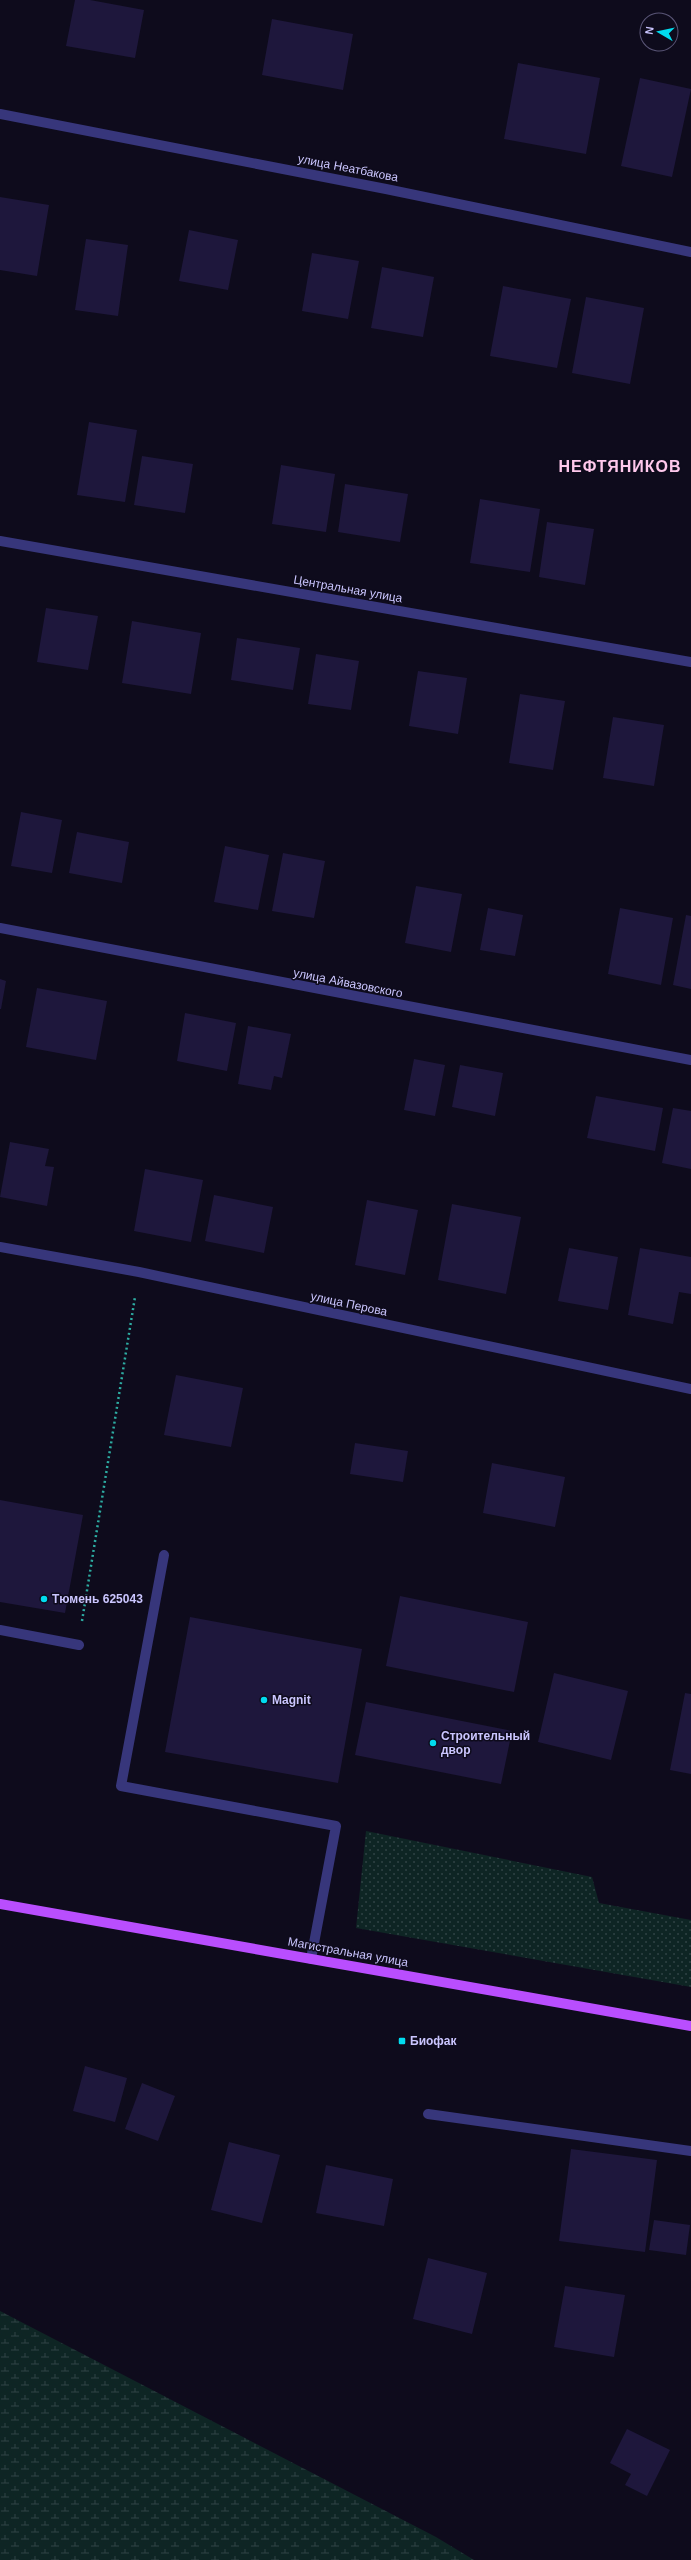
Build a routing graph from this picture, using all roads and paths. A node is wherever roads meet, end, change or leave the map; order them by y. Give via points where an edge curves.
1 (0, 114) edge
2 (691, 252) edge
3 (0, 541) edge
4 (691, 662) edge
5 (0, 928) edge
6 (691, 1060) edge
7 (0, 1247) edge
8 (139, 1272) junction
9 (691, 1389) edge
10 (164, 1555) dead end
11 (0, 1630) edge
12 (78, 1646) joint
13 (0, 1904) edge
14 (311, 1959) junction
15 (691, 2026) edge
16 (428, 2114) dead end
17 (691, 2151) edge

1 - 2 street, улица Неатбакова via 386,189
3 - 4 street, Центральная улица
5 - 6 street, улица Айвазовского
7 - 8 street, улица Перова
8 - 9 street, улица Перова
8 - 12 path
10 - 14 street via 122,1786 336,1826
11 - 12 street
13 - 14 main road, Магистральная улица
14 - 15 main road, Магистральная улица
16 - 17 street

